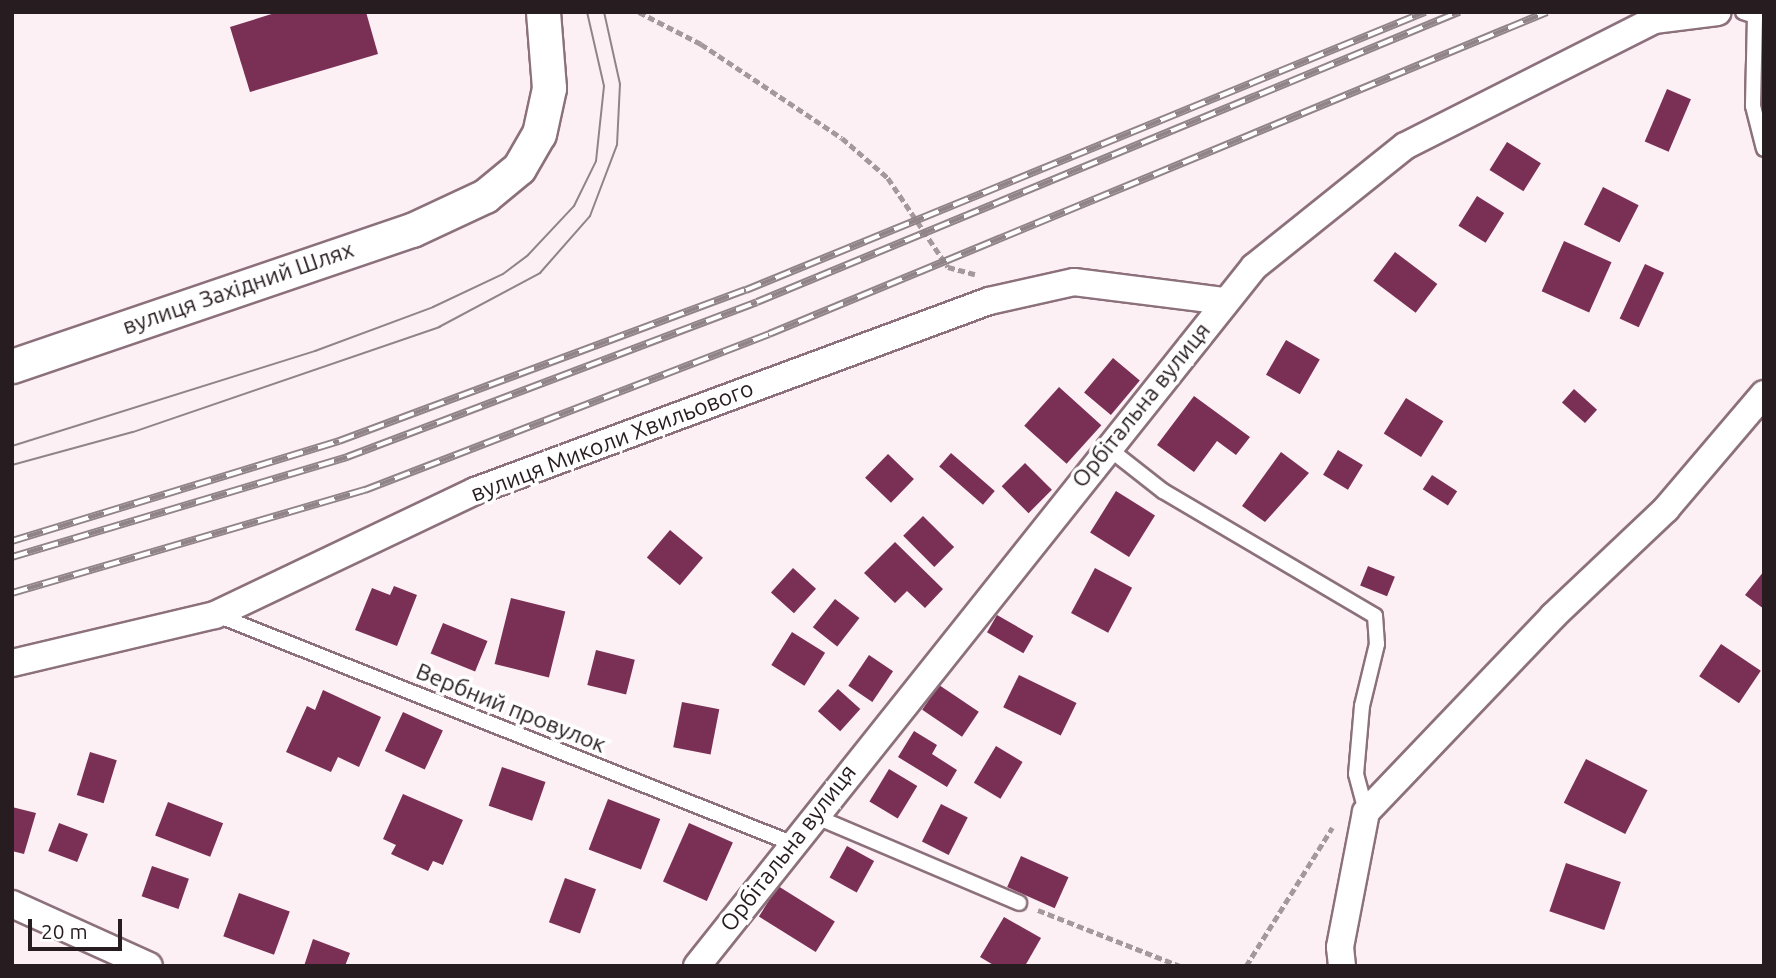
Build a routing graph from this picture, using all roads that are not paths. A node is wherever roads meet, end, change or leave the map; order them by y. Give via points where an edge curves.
1 (543, 12) edge
2 (1719, 13) edge
3 (1754, 15) edge
4 (1764, 149) edge
5 (1225, 301) junction
6 (12, 366) edge
7 (1764, 394) edge
8 (1107, 447) junction
9 (215, 615) junction
10 (12, 663) edge
11 (1366, 811) junction
12 (812, 815) junction
13 (790, 843) junction
14 (1019, 903) road end
15 (12, 904) edge
16 (149, 966) edge
17 (698, 966) edge
18 (1342, 966) edge

1 - 6 street, вулиця Західний Шлях via 548,88 539,134 503,183 463,207
2 - 5 street, Орбітальна вулиця via 1654,20 1405,146 1254,267
3 - 4 lane via 1753,106
5 - 8 street, Орбітальна вулиця
5 - 9 street, вулиця Миколи Хвильового via 1074,282 989,301 475,491
7 - 11 street via 1666,509 1553,616
8 - 11 lane via 1163,491 1375,616 1377,644 1362,706 1356,774
8 - 12 street, Орбітальна вулиця
9 - 10 street, вулиця Миколи Хвильового
9 - 13 lane, Вербний провулок
11 - 18 street via 1340,947
12 - 13 street, Орбітальна вулиця
12 - 14 lane
13 - 17 street, Орбітальна вулиця
15 - 16 street

